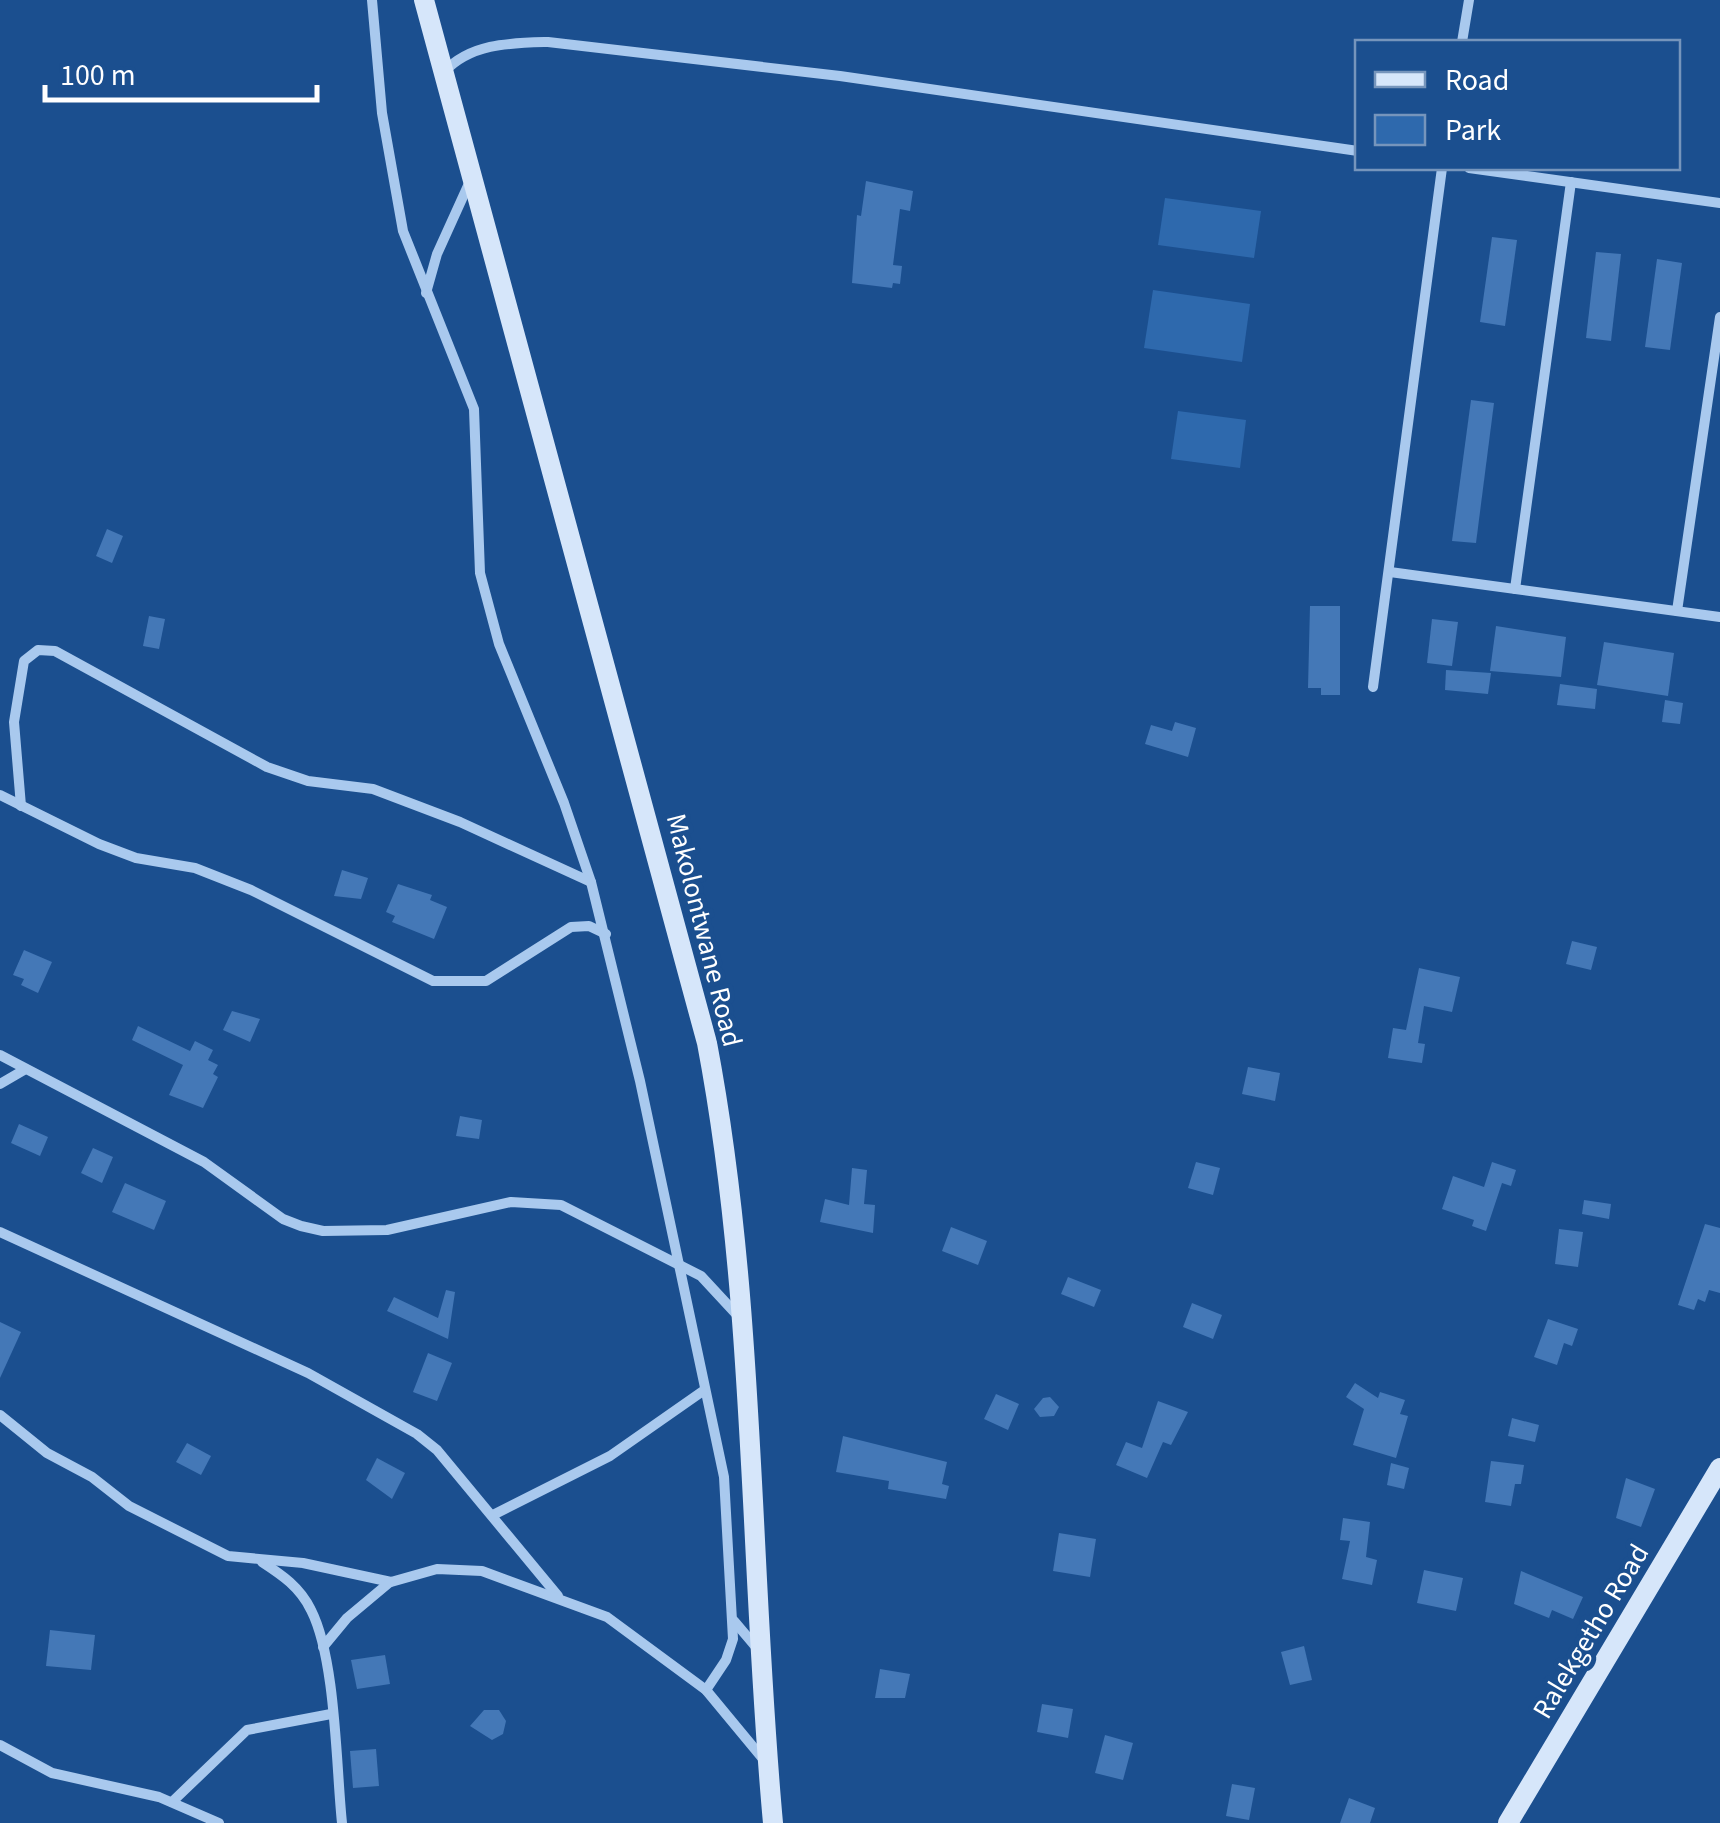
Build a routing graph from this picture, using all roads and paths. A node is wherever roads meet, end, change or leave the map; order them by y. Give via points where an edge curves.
1 (372, 0) edge
2 (424, 0) edge
3 (1469, 0) edge
4 (1462, 40) edge
5 (443, 74) junction
6 (1355, 151) edge
7 (1442, 170) edge
8 (1484, 170) edge
9 (471, 178) junction
10 (1571, 182) junction
11 (1720, 203) edge
12 (426, 295) junction
13 (1720, 317) edge
14 (1390, 572) junction
15 (1515, 589) junction
16 (1677, 612) junction
17 (1720, 617) edge
18 (1372, 687) dead end
19 (0, 795) edge
20 (22, 806) junction
21 (591, 882) junction
22 (606, 934) junction
23 (0, 1055) edge
24 (24, 1070) junction
25 (0, 1084) edge
26 (0, 1232) edge
27 (676, 1262) junction
28 (743, 1322) junction
29 (702, 1391) junction
30 (0, 1415) edge
31 (1720, 1468) edge
32 (493, 1515) junction
33 (261, 1562) junction
34 (391, 1582) junction
35 (558, 1597) junction
36 (734, 1621) junction
37 (323, 1647) junction
38 (761, 1654) junction
39 (706, 1690) junction
40 (330, 1714) junction
41 (0, 1745) edge
42 (768, 1765) junction
43 (172, 1802) junction
44 (218, 1823) edge
45 (342, 1823) edge
46 (772, 1823) edge
47 (1508, 1823) edge

1 - 12 street via 393,186
2 - 5 main road, Makolontwane Road
3 - 4 street
5 - 6 street via 468,52 548,42 840,76
5 - 9 main road, Makolontwane Road
7 - 14 street
8 - 10 street
9 - 12 street
9 - 28 main road, Makolontwane Road via 707,1044 727,1149
10 - 11 street
10 - 15 street
12 - 21 street via 474,409 480,573 499,644
13 - 16 street
14 - 15 street
14 - 18 street
15 - 16 street
16 - 17 street
19 - 20 street
20 - 21 street via 14,722 24,660 38,650 55,651 267,767 308,781 373,788
20 - 22 street via 119,852 216,875 433,981 486,981 570,926
21 - 22 street
22 - 27 street
23 - 24 street
24 - 25 street
24 - 27 street via 204,1162 301,1226 409,1228 480,1207 536,1202 561,1205
26 - 32 street via 308,1373 397,1422 438,1450
27 - 28 street via 701,1276
27 - 29 street
28 - 38 main road, Makolontwane Road
29 - 32 street via 610,1456
29 - 36 street via 724,1478
30 - 33 street via 47,1453 173,1532
31 - 47 main road, Ralekgetho Road
32 - 35 street
33 - 34 street via 303,1563
33 - 37 street via 301,1592
34 - 35 street via 458,1568 506,1576
34 - 37 street
35 - 39 street via 607,1617
36 - 38 street
36 - 39 street via 726,1660
37 - 40 street
38 - 42 main road, Makolontwane Road
39 - 42 street
40 - 43 street via 248,1730
40 - 45 street
41 - 43 street via 52,1774
42 - 46 main road, Makolontwane Road
43 - 44 street

